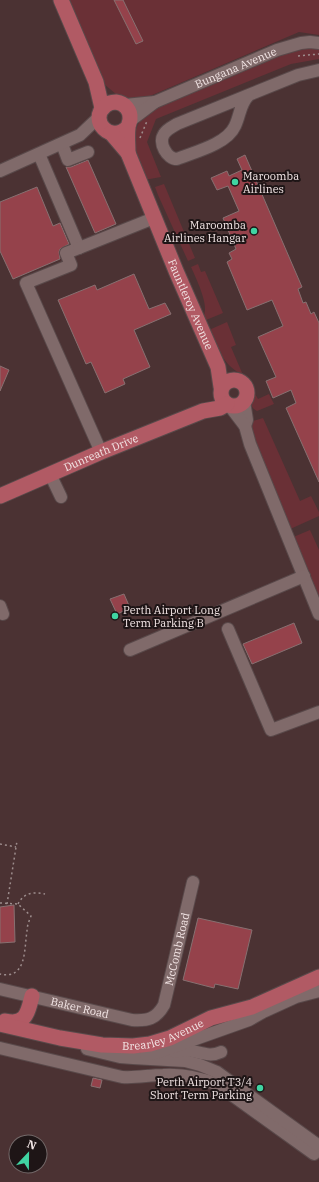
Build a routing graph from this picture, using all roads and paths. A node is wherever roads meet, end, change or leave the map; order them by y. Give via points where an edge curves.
1 (61, 0) edge
2 (319, 42) edge
3 (319, 54) edge
4 (296, 56) dead end
5 (319, 70) edge
6 (96, 82) junction
7 (249, 95) junction
8 (155, 102) junction
9 (120, 104) junction
10 (101, 112) junction
11 (149, 117) dead end
12 (129, 124) junction
13 (109, 132) junction
14 (80, 135) junction
15 (62, 144) junction
16 (133, 148) junction
17 (88, 152) dead end
18 (39, 154) junction
19 (0, 171) edge
20 (154, 218) junction
21 (79, 248) junction
22 (226, 394) junction
23 (244, 402) junction
24 (245, 426) junction
25 (101, 452) junction
26 (50, 474) junction
27 (0, 496) edge
28 (61, 497) dead end
29 (304, 576) junction
30 (319, 614) edge
31 (228, 629) dead end
32 (130, 650) dead end
33 (319, 712) edge
34 (17, 841) dead end
35 (1, 844) edge
36 (0, 847) edge
37 (16, 847) junction
38 (193, 882) dead end
39 (45, 894) dead end
40 (0, 903) edge
41 (7, 904) junction
42 (18, 904) junction
43 (0, 974) edge
44 (318, 986) edge
45 (0, 989) edge
46 (32, 996) junction
47 (158, 1014) joint
48 (0, 1020) edge
49 (0, 1024) edge
50 (60, 1038) junction
51 (0, 1048) edge
52 (221, 1052) dead end
53 (107, 1054) junction
54 (152, 1058) junction
55 (317, 1150) edge

1 - 6 main road
2 - 8 street, Bungana Avenue via 301,43 278,50
3 - 4 path
5 - 7 street via 298,75
6 - 9 main road
6 - 10 main road
7 - 7 street via 244,101 235,127 228,136 177,159 170,158 162,143 165,132 170,128
8 - 9 street, Bungana Avenue
8 - 12 street, Bungana Avenue
9 - 10 main road via 109,103
9 - 12 main road via 129,112
10 - 13 main road via 100,124
10 - 14 street
11 - 16 path
12 - 13 main road via 121,132
12 - 16 main road, Fauntleroy Avenue
13 - 14 street
13 - 16 main road, Fauntleroy Avenue
14 - 15 street
15 - 17 street via 68,160
15 - 18 street
16 - 20 main road, Fauntleroy Avenue
18 - 19 street
18 - 21 street
20 - 21 street
20 - 22 main road, Fauntleroy Avenue via 218,366
21 - 25 street via 66,253 70,265 26,283
22 - 23 main road via 236,406
22 - 23 main road via 241,382 246,388
22 - 24 street, Fauntleroy Avenue
22 - 25 main road, Dunreath Drive via 203,411
23 - 24 street, Fauntleroy Avenue via 247,420
24 - 29 street, Fauntleroy Avenue
25 - 26 main road, Dunreath Drive
26 - 27 main road, Dunreath Drive
26 - 28 street
29 - 30 street, Fauntleroy Avenue
29 - 32 street
31 - 33 street via 271,730
34 - 37 path
35 - 36 path
35 - 37 path
37 - 41 path
38 - 47 street, McComb Road via 164,1005
39 - 42 path via 26,894
40 - 41 path
41 - 42 path
42 - 43 path via 30,916 22,965 13,974
44 - 50 main road, Brearley Avenue via 211,1018 170,1038 150,1044 116,1046
44 - 53 street via 266,1016 159,1052 146,1055
45 - 46 street, Baker Road
46 - 47 street, Baker Road via 132,1020 143,1021
46 - 48 main road via 30,1010 23,1019 11,1023
49 - 50 main road, Brearley Avenue
50 - 53 street via 80,1047
51 - 55 street via 122,1077 140,1078 164,1074 212,1082
52 - 54 street via 213,1055 182,1049
53 - 54 street
54 - 55 street via 185,1061 216,1072

